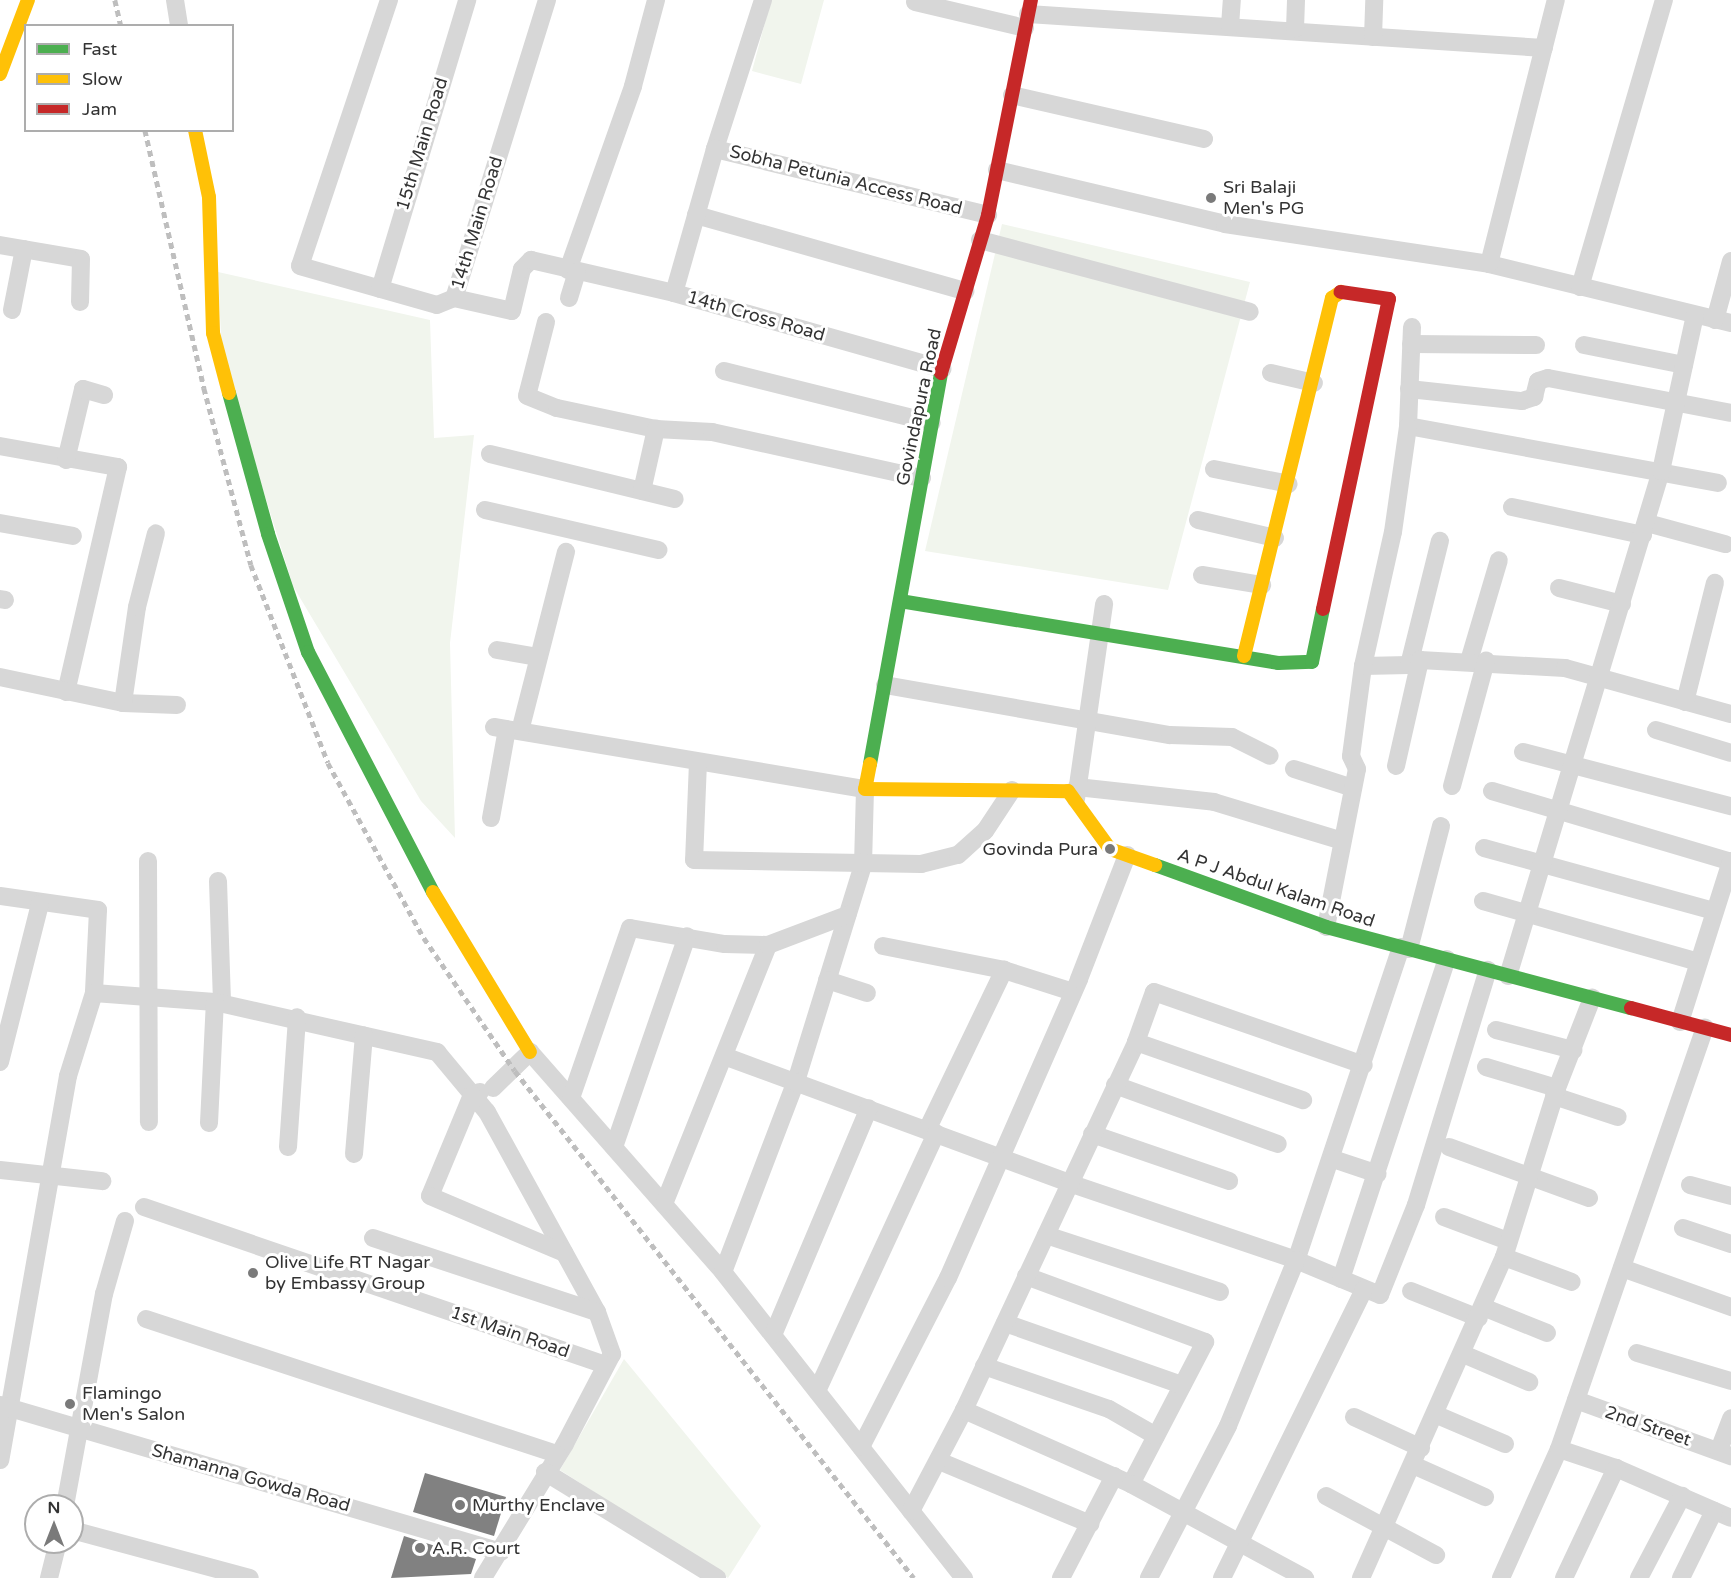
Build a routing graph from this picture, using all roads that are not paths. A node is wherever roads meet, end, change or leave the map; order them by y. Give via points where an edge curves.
1 (28, 0) edge
2 (163, 0) edge
3 (175, 0) edge
4 (389, 0) edge
5 (466, 0) edge
6 (547, 0) edge
7 (656, 0) edge
8 (763, 0) edge
9 (1232, 0) edge
10 (1296, 0) edge
11 (1374, 0) edge
12 (1556, 0) edge
13 (1664, 0) edge
14 (915, 2) dead end
15 (1028, 14) edge
16 (169, 24) edge
17 (178, 24) edge
18 (1230, 26) junction
19 (1295, 29) junction
20 (1372, 37) junction
21 (1544, 48) junction
22 (4, 49) edge
23 (0, 74) edge
24 (1012, 95) junction
25 (195, 132) edge
26 (1204, 139) dead end
27 (715, 149) junction
28 (997, 170) junction
29 (696, 214) junction
30 (988, 214) junction
31 (980, 240) junction
32 (0, 245) edge
33 (24, 249) junction
34 (1731, 261) edge
35 (1489, 264) junction
36 (573, 271) junction
37 (1580, 287) junction
38 (381, 289) junction
39 (965, 291) junction
40 (674, 293) junction
41 (454, 297) junction
42 (569, 297) dead end
43 (80, 302) dead end
44 (12, 310) dead end
45 (1250, 312) dead end
46 (1695, 315) junction
47 (546, 322) dead end
48 (1723, 322) edge
49 (1536, 345) dead end
50 (1584, 345) dead end
51 (1684, 364) junction
52 (942, 369) junction
53 (724, 371) dead end
54 (1271, 373) dead end
55 (1314, 383) junction
56 (1409, 388) junction
57 (104, 395) dead end
58 (1676, 404) junction
59 (1731, 413) edge
60 (932, 423) junction
61 (1408, 426) junction
62 (656, 429) junction
63 (0, 446) edge
64 (490, 454) dead end
65 (66, 460) junction
66 (1214, 470) dead end
67 (1661, 471) junction
68 (922, 478) junction
69 (1718, 483) dead end
70 (1289, 484) junction
71 (642, 491) junction
72 (675, 499) dead end
73 (1512, 507) dead end
74 (485, 510) dead end
75 (1198, 520) dead end
76 (0, 523) edge
77 (1645, 529) junction
78 (156, 533) dead end
79 (73, 536) dead end
80 (1275, 538) junction
81 (1440, 541) dead end
82 (1725, 544) dead end
83 (658, 550) dead end
84 (566, 552) dead end
85 (1498, 560) dead end
86 (1202, 575) dead end
87 (1715, 583) dead end
88 (1262, 585) junction
89 (1558, 588) dead end
90 (900, 601) junction
91 (1104, 603) dead end
92 (1622, 604) junction
93 (1099, 637) junction
94 (497, 650) dead end
95 (1244, 656) junction
96 (538, 657) junction
97 (1478, 661) junction
98 (1414, 663) junction
99 (1363, 666) junction
100 (1601, 675) junction
101 (0, 677) edge
102 (885, 685) junction
103 (66, 692) junction
104 (1685, 702) junction
105 (123, 703) junction
106 (177, 705) dead end
107 (1730, 708) edge
108 (1086, 718) junction
109 (507, 729) junction
110 (1656, 730) dead end
111 (1523, 752) dead end
112 (1731, 753) edge
113 (1270, 756) dead end
114 (698, 762) junction
115 (1575, 764) junction
116 (1396, 766) dead end
117 (1294, 769) dead end
118 (1452, 786) dead end
119 (1353, 788) junction
120 (866, 789) junction
121 (1012, 790) junction
122 (1492, 791) dead end
123 (1076, 794) junction
124 (1731, 806) edge
125 (1560, 812) junction
126 (491, 818) dead end
127 (1441, 826) dead end
128 (1342, 841) junction
129 (1484, 848) dead end
130 (1127, 855) junction
131 (148, 861) dead end
132 (1542, 862) junction
133 (1731, 862) edge
134 (863, 865) junction
135 (218, 881) dead end
136 (0, 896) edge
137 (1483, 901) dead end
138 (40, 904) junction
139 (1716, 911) junction
140 (1526, 913) junction
141 (847, 915) junction
142 (1326, 927) junction
143 (687, 936) junction
144 (768, 945) junction
145 (883, 946) dead end
146 (1405, 948) junction
147 (1447, 959) junction
148 (1699, 962) junction
149 (1004, 970) junction
150 (1488, 970) junction
151 (1508, 975) junction
152 (827, 980) junction
153 (1073, 992) junction
154 (94, 993) junction
155 (867, 993) dead end
156 (149, 997) junction
157 (1592, 998) junction
158 (218, 1003) junction
159 (297, 1017) junction
160 (1680, 1022) junction
161 (1705, 1028) junction
162 (1496, 1030) dead end
163 (364, 1035) junction
164 (1731, 1035) edge
165 (1136, 1042) junction
166 (1573, 1050) junction
167 (530, 1052) junction
168 (724, 1056) junction
169 (0, 1062) edge
170 (1364, 1065) junction
171 (1486, 1066) dead end
172 (796, 1081) junction
173 (1115, 1085) junction
174 (493, 1088) junction
175 (1555, 1092) junction
176 (472, 1095) junction
177 (571, 1098) junction
178 (1303, 1100) dead end
179 (869, 1108) junction
180 (487, 1112) junction
181 (1618, 1117) dead end
182 (149, 1122) dead end
183 (209, 1123) dead end
184 (932, 1131) junction
185 (1092, 1134) junction
186 (1278, 1144) dead end
187 (288, 1147) dead end
188 (614, 1147) junction
189 (1449, 1148) dead end
190 (354, 1154) dead end
191 (1000, 1157) junction
192 (1333, 1159) junction
193 (0, 1170) edge
194 (1378, 1174) junction
195 (1528, 1177) junction
196 (50, 1179) junction
197 (102, 1181) dead end
198 (1229, 1181) dead end
199 (1069, 1183) junction
200 (1690, 1185) dead end
201 (1731, 1196) edge
202 (1589, 1198) dead end
203 (664, 1204) junction
204 (144, 1207) dead end
205 (1444, 1217) dead end
206 (125, 1221) dead end
207 (1683, 1228) dead end
208 (1046, 1235) junction
209 (373, 1238) dead end
210 (1731, 1244) edge
211 (1506, 1249) junction
212 (564, 1253) junction
213 (1296, 1260) junction
214 (1622, 1268) junction
215 (723, 1272) junction
216 (1026, 1276) junction
217 (1341, 1279) junction
218 (1572, 1281) dead end
219 (1364, 1290) junction
220 (1411, 1291) dead end
221 (1220, 1292) dead end
222 (1731, 1307) edge
223 (597, 1312) junction
224 (1481, 1312) junction
225 (146, 1319) dead end
226 (1005, 1323) junction
227 (1547, 1333) dead end
228 (773, 1335) junction
229 (1637, 1353) dead end
230 (1463, 1354) junction
231 (605, 1365) junction
232 (984, 1366) junction
233 (1731, 1381) edge
234 (1529, 1382) dead end
235 (1182, 1385) junction
236 (817, 1391) junction
237 (1576, 1400) junction
238 (5, 1407) edge
239 (964, 1410) junction
240 (1437, 1414) junction
241 (1354, 1417) dead end
242 (1731, 1418) edge
243 (77, 1427) junction
244 (1156, 1436) junction
245 (1505, 1444) dead end
246 (861, 1447) junction
247 (1421, 1448) junction
248 (1559, 1449) junction
249 (1725, 1453) edge
250 (557, 1454) junction
251 (0, 1460) edge
252 (939, 1461) junction
253 (1413, 1465) junction
254 (1616, 1468) junction
255 (545, 1472) junction
256 (1114, 1476) junction
257 (1131, 1484) junction
258 (67, 1494) edge
259 (1326, 1496) dead end
260 (1682, 1496) junction
261 (1485, 1497) dead end
262 (1183, 1510) junction
263 (911, 1511) junction
264 (1723, 1514) edge
265 (1090, 1524) junction
266 (1383, 1524) junction
267 (84, 1533) edge
268 (1240, 1542) junction
269 (501, 1552) junction
270 (55, 1554) edge
271 (1436, 1555) dead end
272 (49, 1578) edge
273 (250, 1578) edge
274 (483, 1578) edge
275 (717, 1578) edge
276 (964, 1578) edge
277 (1061, 1578) edge
278 (1149, 1578) edge
279 (1222, 1578) edge
280 (1305, 1578) edge
281 (1361, 1578) edge
282 (1501, 1578) edge
283 (1564, 1578) edge
284 (1639, 1578) edge
285 (1681, 1578) edge

1 - 22 street
2 - 16 street
3 - 17 street
4 - 38 street via 300,266
5 - 38 street, 15th Main Road
6 - 41 street, 14th Main Road
7 - 36 street via 633,86
8 - 27 street, Sobha Petunia Access Road
9 - 18 street
10 - 19 street
11 - 20 street
12 - 21 street
13 - 37 street
14 - 15 street
15 - 18 street via 1063,20
15 - 24 street, Govindapura Road
18 - 19 street
19 - 20 street
20 - 21 street
21 - 35 street
22 - 23 street
24 - 26 street
24 - 28 street, Govindapura Road
25 - 167 street via 209,197 213,333 268,534 308,652 426,881
27 - 29 street
27 - 30 street, Sobha Petunia Access Road
28 - 30 street, Govindapura Road
28 - 35 street via 1225,224
29 - 39 street
29 - 40 street
30 - 31 street, Govindapura Road
31 - 39 street, Govindapura Road
31 - 45 street
32 - 33 street
33 - 43 street via 81,259
33 - 44 street
34 - 48 street
35 - 37 street
36 - 40 street, 14th Cross Road
36 - 41 street, 14th Main Road via 526,261 512,311
36 - 42 street
37 - 46 street
38 - 41 street via 437,305
39 - 52 street, Govindapura Road
40 - 52 street, 14th Cross Road
46 - 48 street
46 - 51 street
47 - 62 street via 527,396 556,408
49 - 56 street via 1412,335
50 - 51 street
51 - 58 street
52 - 60 street, Govindapura Road
53 - 60 street
54 - 55 street
55 - 70 street
55 - 95 street via 1337,292 1389,299 1312,662 1278,663
56 - 58 street via 1522,401 1534,397 1538,381 1548,378
56 - 61 street
57 - 65 street via 83,389
58 - 59 street
58 - 67 street
60 - 68 street, Govindapura Road
61 - 67 street
61 - 99 street via 1393,532
62 - 68 street via 711,432
62 - 71 street
63 - 65 street
64 - 71 street
65 - 103 street via 118,467
66 - 70 street
67 - 69 street
67 - 77 street
68 - 90 street, Govindapura Road
70 - 80 street
71 - 72 street
73 - 77 street
74 - 83 street
75 - 80 street
76 - 79 street
77 - 82 street
77 - 92 street
78 - 105 street via 137,607
80 - 88 street
81 - 98 street
84 - 96 street
85 - 97 street
86 - 88 street
87 - 104 street
88 - 95 street
89 - 92 street
90 - 93 street
90 - 102 street, Govindapura Road
91 - 93 street
92 - 100 street
93 - 95 street
93 - 108 street
94 - 96 street
96 - 109 street
97 - 98 street
97 - 100 street
97 - 118 street
98 - 99 street
98 - 116 street
99 - 119 street via 1351,756 1357,769
100 - 104 street
100 - 115 street
101 - 103 street
102 - 108 street
102 - 120 street, Govindapura Road
103 - 105 street
104 - 107 street
105 - 106 street
108 - 113 street via 1170,735 1232,737
108 - 123 street
109 - 114 street
109 - 126 street
110 - 112 street
111 - 115 street
114 - 120 street
114 - 134 street via 694,860 806,860
115 - 124 street
115 - 125 street
117 - 119 street
119 - 128 street
120 - 121 street
120 - 134 street
121 - 123 street
121 - 134 street via 985,831 958,855 921,864
122 - 125 street
123 - 128 street via 1214,802
123 - 130 street, A P J Abdul Kalam Road via 1110,849
125 - 132 street
125 - 133 street
127 - 146 street
128 - 142 street
129 - 132 street
130 - 142 street, A P J Abdul Kalam Road
130 - 153 street
131 - 156 street
132 - 139 street
132 - 140 street
133 - 139 street
134 - 141 street
135 - 158 street
136 - 138 street
137 - 140 street
138 - 154 street via 98,910
138 - 169 street
139 - 148 street
140 - 148 street
140 - 151 street
141 - 144 street
141 - 152 street
142 - 146 street, A P J Abdul Kalam Road
143 - 144 street
143 - 177 street via 630,928
143 - 188 street
144 - 168 street
145 - 149 street
146 - 147 street, A P J Abdul Kalam Road
146 - 170 street
147 - 150 street, A P J Abdul Kalam Road
147 - 194 street
148 - 160 street
149 - 153 street
149 - 184 street
150 - 151 street, A P J Abdul Kalam Road
150 - 219 street via 1416,1205 1380,1295
151 - 157 street, A P J Abdul Kalam Road
152 - 155 street
152 - 172 street
153 - 191 street
154 - 156 street
154 - 196 street via 68,1076
156 - 158 street
156 - 182 street
157 - 160 street, A P J Abdul Kalam Road
157 - 166 street
158 - 159 street
158 - 183 street
159 - 163 street
159 - 187 street
160 - 161 street, A P J Abdul Kalam Road
161 - 164 street, A P J Abdul Kalam Road
161 - 214 street
162 - 166 street
163 - 176 street via 437,1052
163 - 190 street
165 - 170 street via 1154,992
165 - 173 street
165 - 178 street
166 - 175 street
167 - 174 street
167 - 177 street
168 - 172 street
168 - 203 street
170 - 192 street
171 - 175 street
172 - 179 street
172 - 215 street
173 - 185 street
173 - 186 street
174 - 176 street
174 - 180 street
175 - 181 street
175 - 195 street
176 - 180 street
176 - 212 street via 430,1196
177 - 188 street
179 - 184 street
179 - 228 street
180 - 212 street
184 - 191 street
184 - 236 street
185 - 198 street
185 - 199 street
188 - 203 street
189 - 195 street
191 - 199 street
191 - 246 street via 948,1278
192 - 194 street
192 - 213 street
193 - 196 street
194 - 217 street
195 - 202 street
195 - 211 street
196 - 197 street
196 - 238 street
199 - 208 street
199 - 213 street
200 - 201 street
203 - 215 street
204 - 231 street, 1st Main Road
205 - 211 street
206 - 243 street
207 - 210 street
208 - 216 street
208 - 221 street
209 - 223 street
211 - 218 street
211 - 224 street
212 - 223 street
213 - 217 street
213 - 262 street via 1262,1351
214 - 222 street
214 - 237 street
215 - 228 street
216 - 226 street
216 - 235 street via 1205,1342
217 - 219 street
219 - 268 street
220 - 224 street
223 - 231 street via 612,1354
224 - 227 street
224 - 230 street
225 - 250 street
226 - 232 street
226 - 235 street
228 - 236 street
229 - 233 street
230 - 234 street
230 - 240 street
231 - 250 street
232 - 239 street
232 - 244 street via 1109,1409
235 - 244 street
236 - 246 street
237 - 248 street
237 - 249 street, 2nd Street
238 - 243 street, Shamanna Gowda Road
238 - 251 street
239 - 252 street
239 - 256 street
240 - 245 street
240 - 247 street
241 - 247 street
242 - 249 street
243 - 258 street
243 - 269 street, Shamanna Gowda Road
244 - 257 street
246 - 263 street
247 - 253 street
248 - 254 street
248 - 282 street
250 - 255 street
252 - 263 street
252 - 265 street
253 - 261 street
253 - 266 street
254 - 260 street
254 - 283 street
255 - 269 street
255 - 275 street
256 - 257 street
256 - 265 street
257 - 262 street
259 - 266 street
260 - 264 street
260 - 284 street
262 - 268 street
262 - 278 street
263 - 276 street
264 - 285 street
265 - 277 street
266 - 271 street
266 - 281 street
267 - 273 street
268 - 279 street
268 - 280 street
269 - 274 street
270 - 272 street

